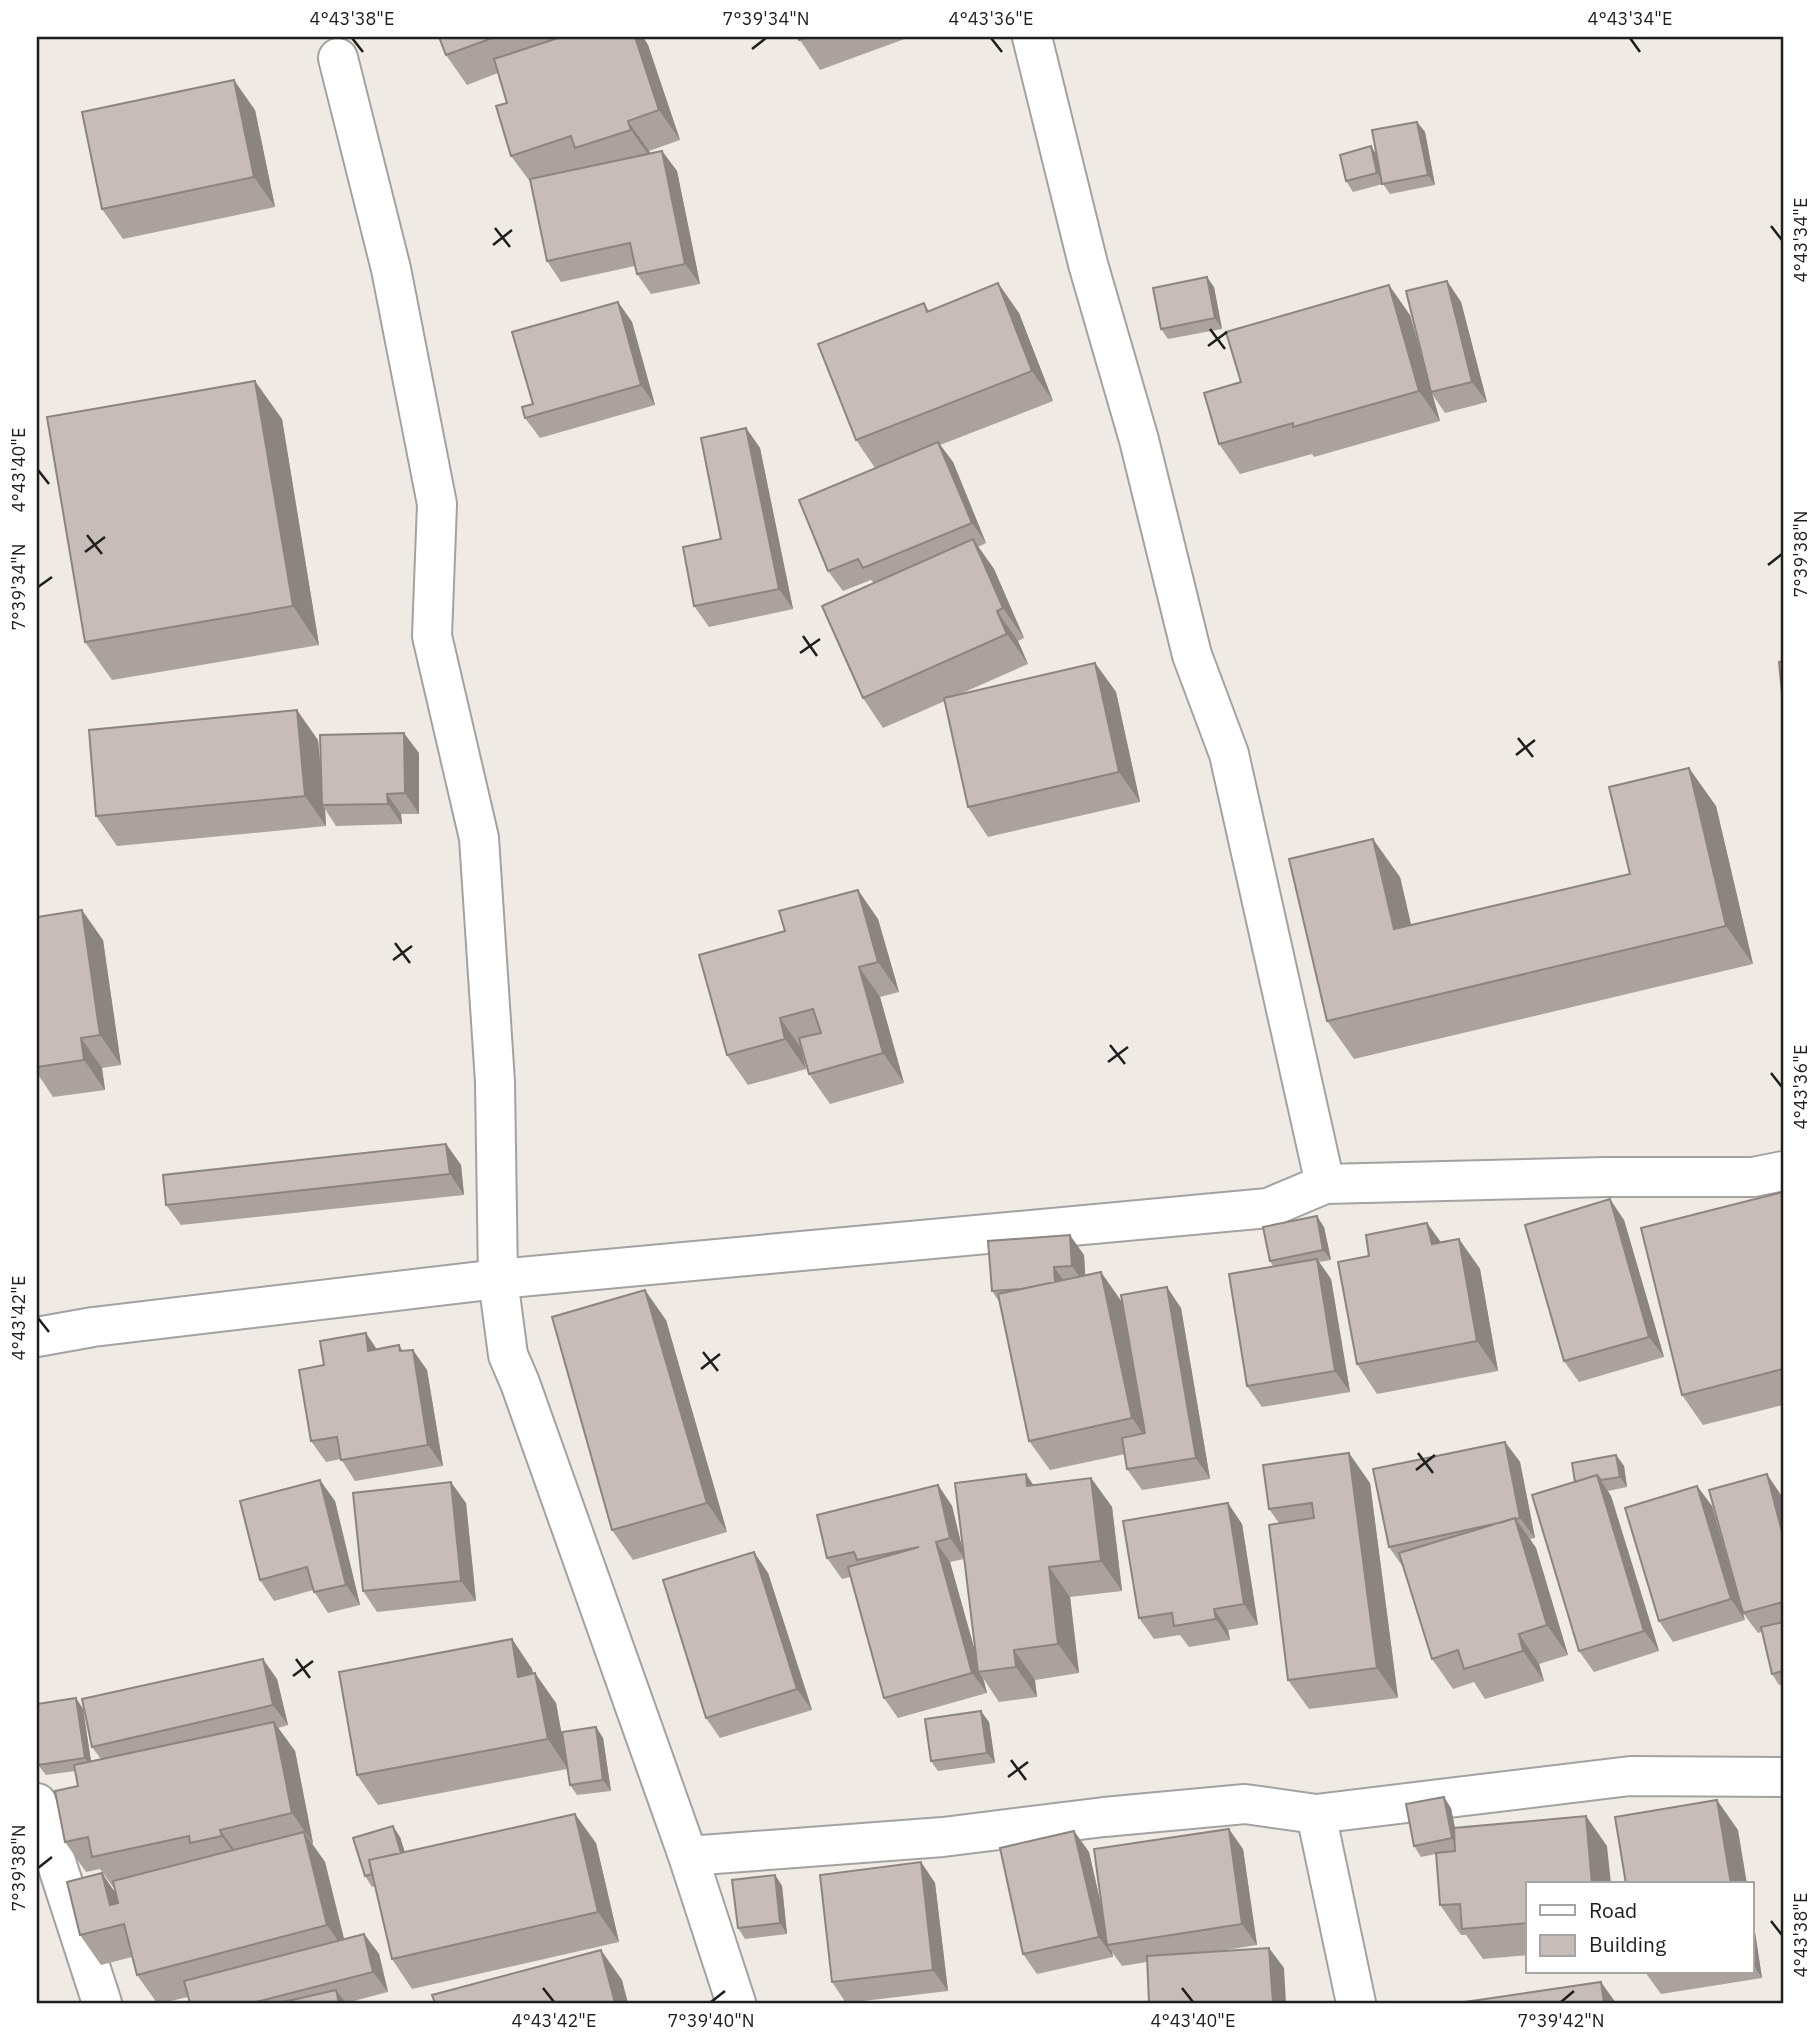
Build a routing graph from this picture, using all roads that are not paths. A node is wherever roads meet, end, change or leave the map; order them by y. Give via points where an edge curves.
1 (1032, 37) edge
2 (338, 58) dead end
3 (1783, 1171) edge
4 (1325, 1184) junction
5 (498, 1279) junction
6 (37, 1337) edge
7 (1783, 1777) edge
8 (37, 1803) edge
9 (1316, 1814) junction
10 (688, 1856) junction
11 (51, 1890) edge
12 (102, 2003) edge
13 (736, 2003) edge
14 (1356, 2003) edge

1 - 4 street via 1192,655 1229,754
2 - 5 street via 391,269 437,504 432,636 479,838 495,1082
3 - 4 street via 1753,1177
4 - 5 street via 1268,1208
5 - 6 street
5 - 10 street via 508,1356
7 - 9 street via 1630,1776
8 - 11 street
9 - 10 street via 1245,1804 943,1837
9 - 14 street
10 - 13 street
11 - 12 street

